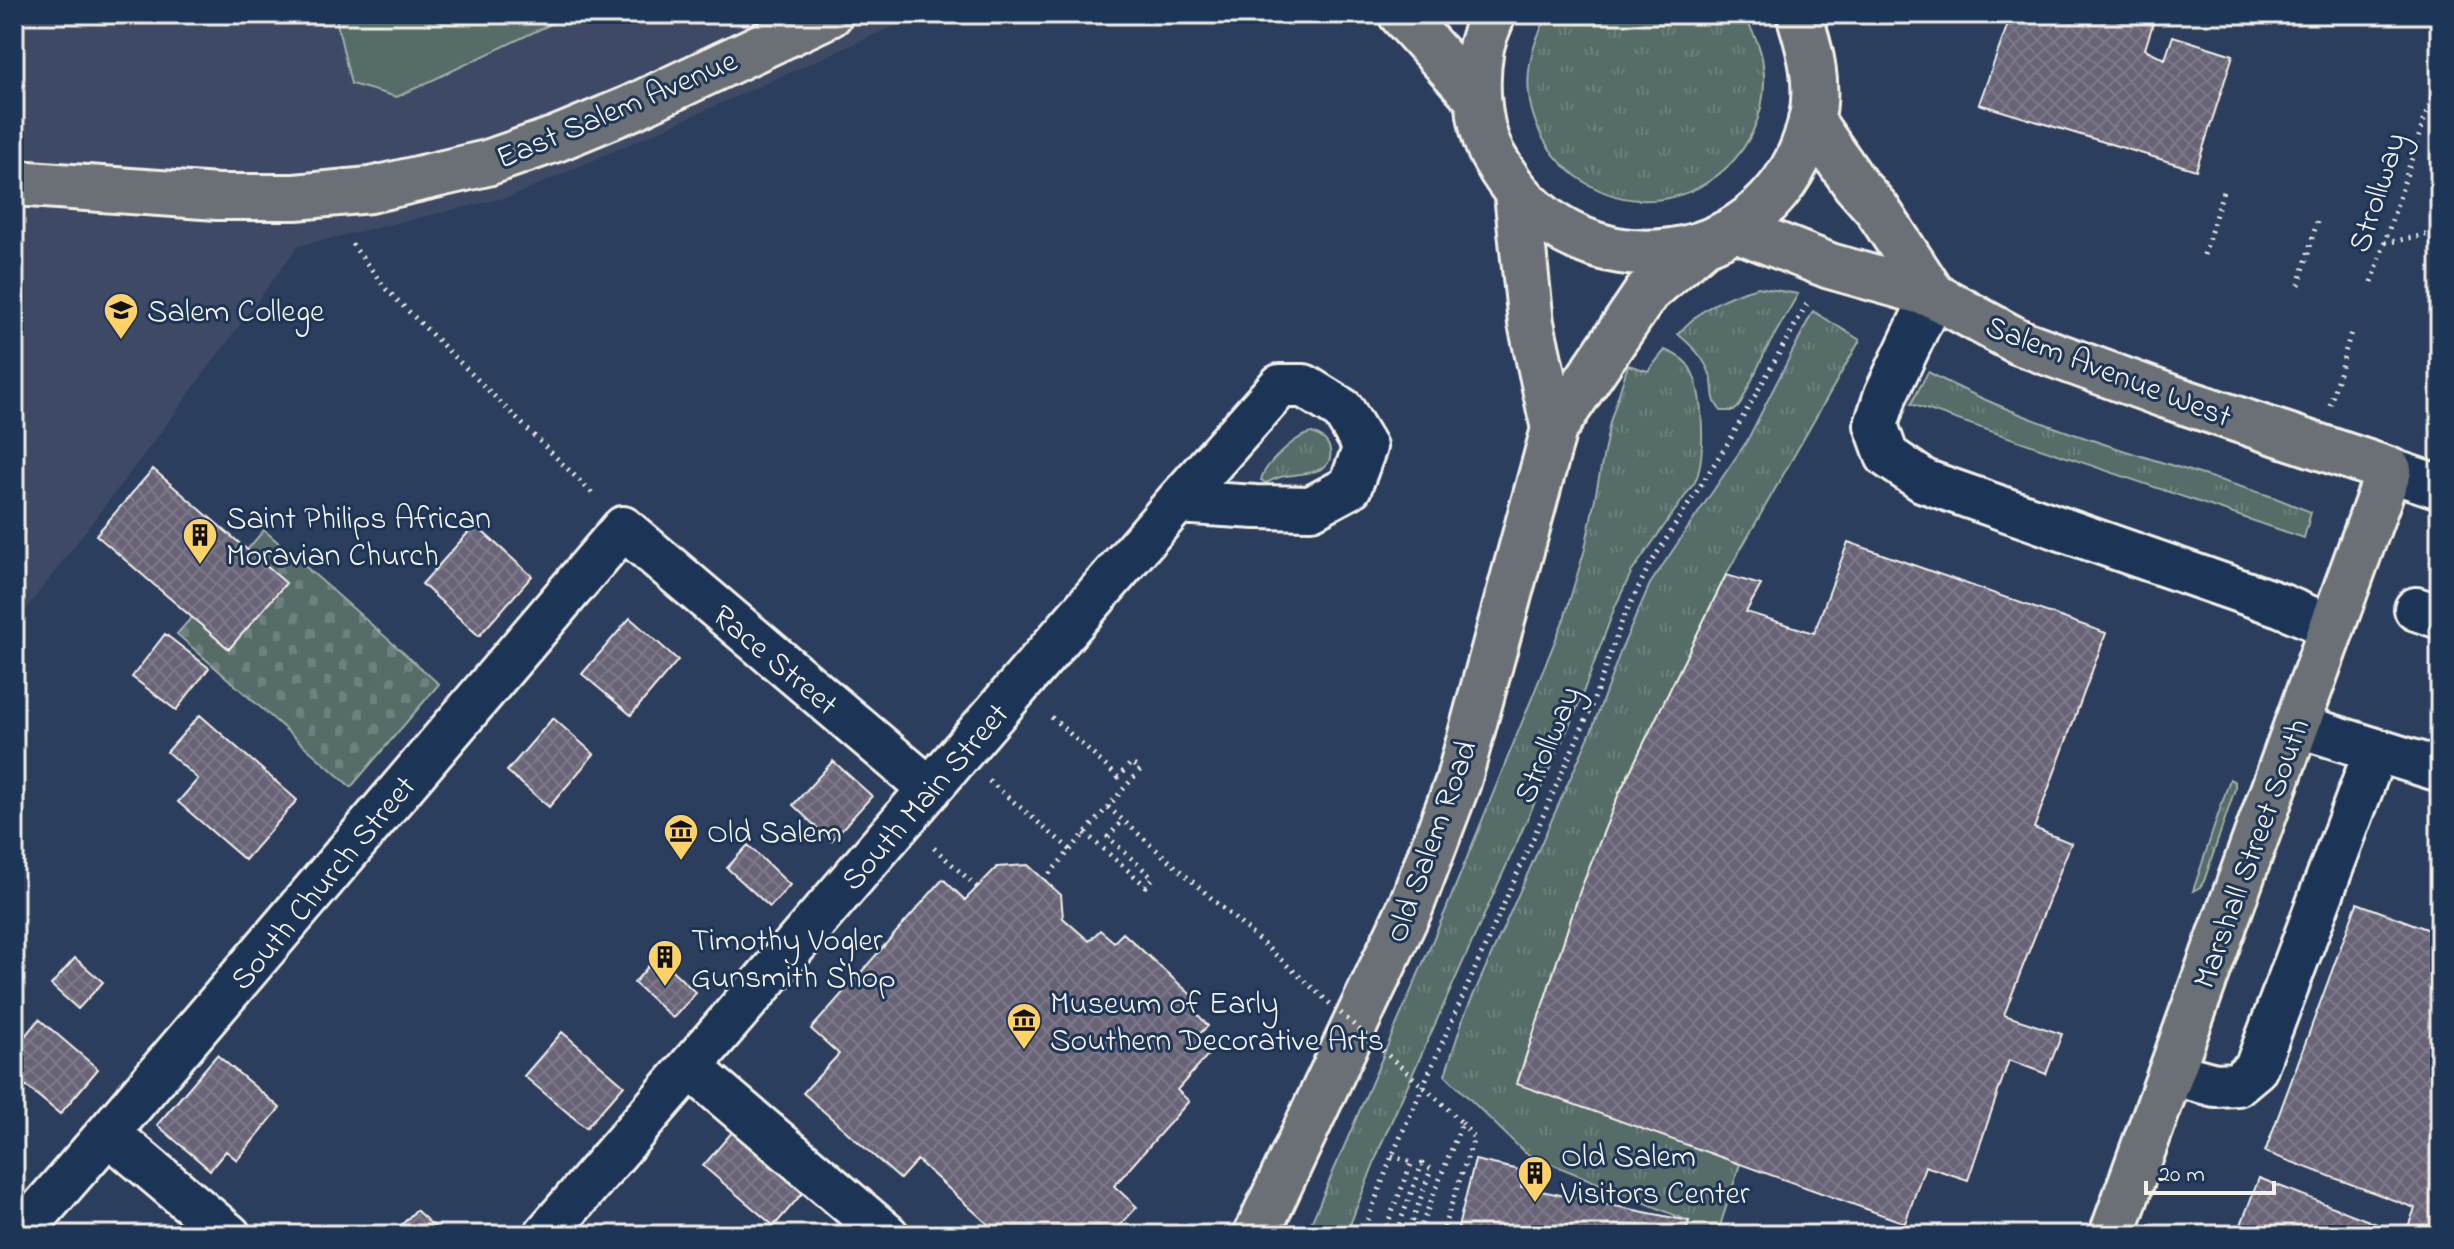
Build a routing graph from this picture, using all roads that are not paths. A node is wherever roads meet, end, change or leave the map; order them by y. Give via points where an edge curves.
1 (830, 14) edge
2 (1401, 14) edge
3 (1493, 14) edge
4 (1799, 14) edge
5 (1477, 98) junction
6 (1811, 120) junction
7 (14, 183) edge
8 (1517, 194) junction
9 (1719, 237) junction
10 (1933, 295) junction
11 (1554, 429) junction
12 (2389, 470) junction
13 (2440, 487) edge
14 (1177, 502) dead end
15 (623, 528) joint
16 (2332, 627) junction
17 (2296, 725) junction
18 (2376, 750) junction
19 (2440, 770) edge
20 (930, 789) junction
21 (690, 1067) junction
22 (2170, 1073) junction
23 (108, 1133) junction
24 (19, 1235) edge
25 (229, 1235) edge
26 (545, 1235) edge
27 (887, 1235) edge
28 (1256, 1235) edge
29 (2112, 1235) edge

1 - 7 main road, East Salem Avenue via 556,139 487,163 370,190 218,197
2 - 5 main road
3 - 5 main road via 1481,46
4 - 6 main road, Old Salem Road via 1814,64
5 - 8 main road via 1489,150
6 - 9 main road, Old Salem Road via 1797,163 1770,200
6 - 10 main road
8 - 9 main road via 1555,228 1602,248 1652,254
8 - 11 main road, Old Salem Road via 1531,323
9 - 10 main road, Salem Avenue West
9 - 11 main road, Old Salem Road via 1647,292
10 - 12 main road, Salem Avenue West via 2019,342
10 - 16 street via 1876,425 1887,456 1924,481
11 - 28 main road, Old Salem Road via 1458,782 1411,906
12 - 13 street, Salem Avenue West
12 - 16 main road, Marshall Street South
14 - 20 street, South Main Street
15 - 20 street, Race Street
15 - 23 street, South Church Street
16 - 17 main road, Marshall Street South
17 - 18 street
17 - 22 main road, Marshall Street South
18 - 19 street
18 - 22 street via 2256,1068 2237,1084 2215,1085
20 - 21 street, South Main Street
21 - 26 street, South Main Street
21 - 27 street
22 - 29 main road, Marshall Street South
23 - 24 street, South Church Street
23 - 25 street

